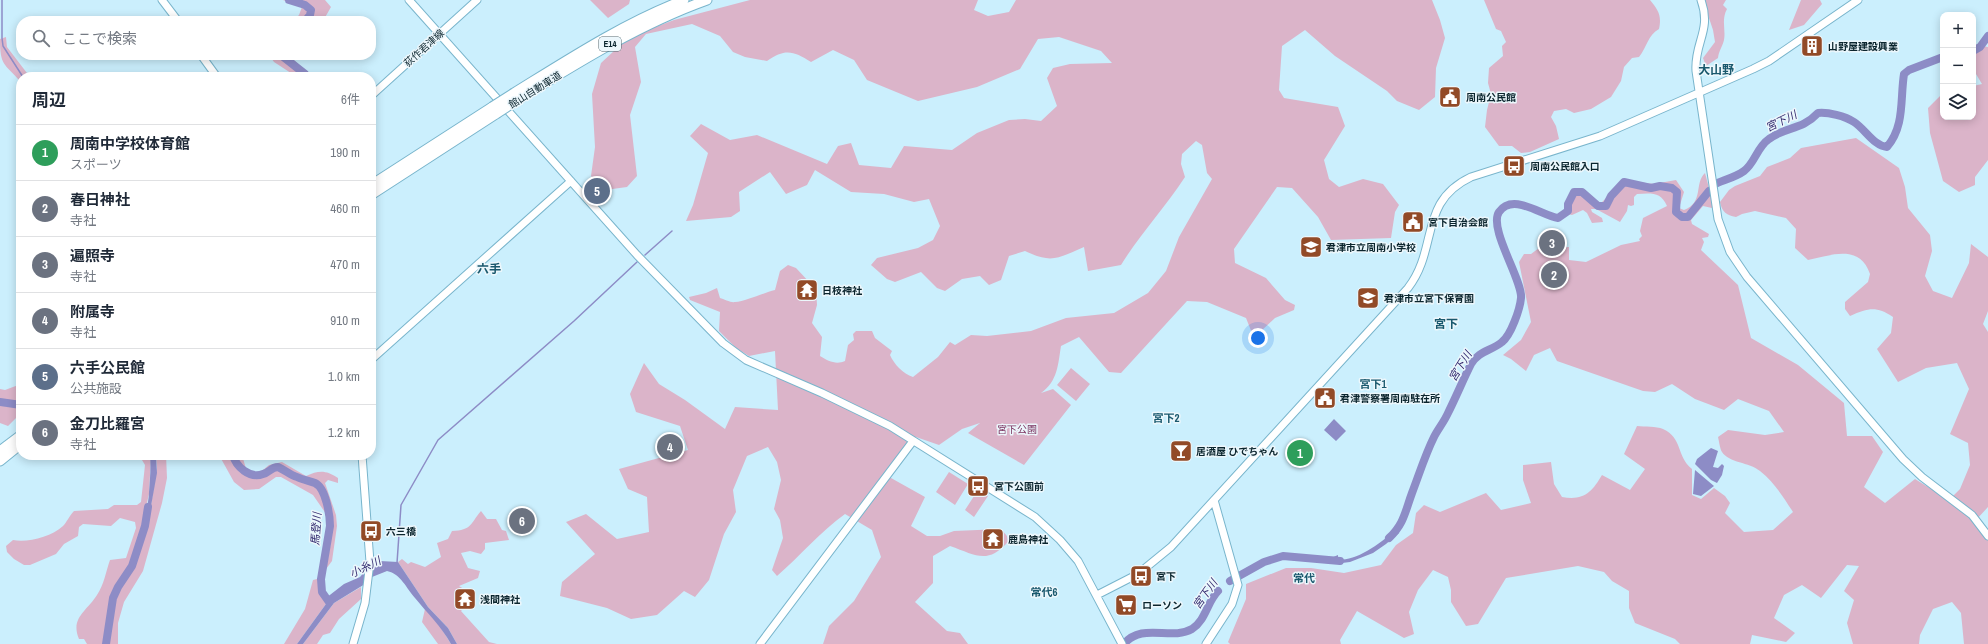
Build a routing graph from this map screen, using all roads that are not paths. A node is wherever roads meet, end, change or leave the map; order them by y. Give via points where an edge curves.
1 (162, 0) edge
2 (409, 0) edge
3 (477, 0) edge
4 (684, 0) edge
5 (707, 0) edge
6 (1701, 0) edge
7 (1858, 0) edge
8 (174, 16) edge
9 (440, 34) junction
10 (205, 60) edge
11 (213, 72) edge
12 (376, 92) edge
13 (1700, 93) junction
14 (516, 96) junction
15 (494, 110) junction
16 (570, 181) junction
17 (376, 182) edge
18 (376, 192) edge
19 (376, 356) edge
20 (16, 439) edge
21 (913, 441) junction
22 (16, 448) edge
23 (0, 451) edge
24 (362, 460) edge
25 (0, 461) edge
26 (1214, 500) junction
27 (1988, 536) edge
28 (1097, 595) junction
29 (1120, 641) edge
30 (353, 644) edge
31 (760, 644) edge
32 (1206, 644) edge

1 - 8 street
2 - 9 street
3 - 9 street, 荻作君津線
4 - 14 highway, 館山自動車道 / E14 via 642,18 598,42
5 - 14 highway, 館山自動車道 / E14 via 612,43
6 - 13 street via 1706,22 1696,61
7 - 13 street via 1769,61
9 - 12 street, 荻作君津線
9 - 16 street
10 - 11 street
13 - 26 street via 1600,136 1470,177 1456,185 1435,210 1422,264 1414,280
13 - 27 street via 1718,219 1723,237 1737,264 1903,459 1922,477 1972,515
14 - 15 highway, 館山自動車道 / E14, bridge
15 - 17 highway, 館山自動車道 / E14
15 - 18 highway, 館山自動車道 / E14
16 - 19 street
16 - 21 street via 730,349 746,360 868,415
20 - 23 highway
21 - 28 street via 1035,517 1078,561
21 - 31 street
22 - 25 highway
24 - 30 street via 370,562 368,588
26 - 28 street via 1155,561 1138,574
26 - 32 street via 1238,585 1232,604
28 - 29 street

